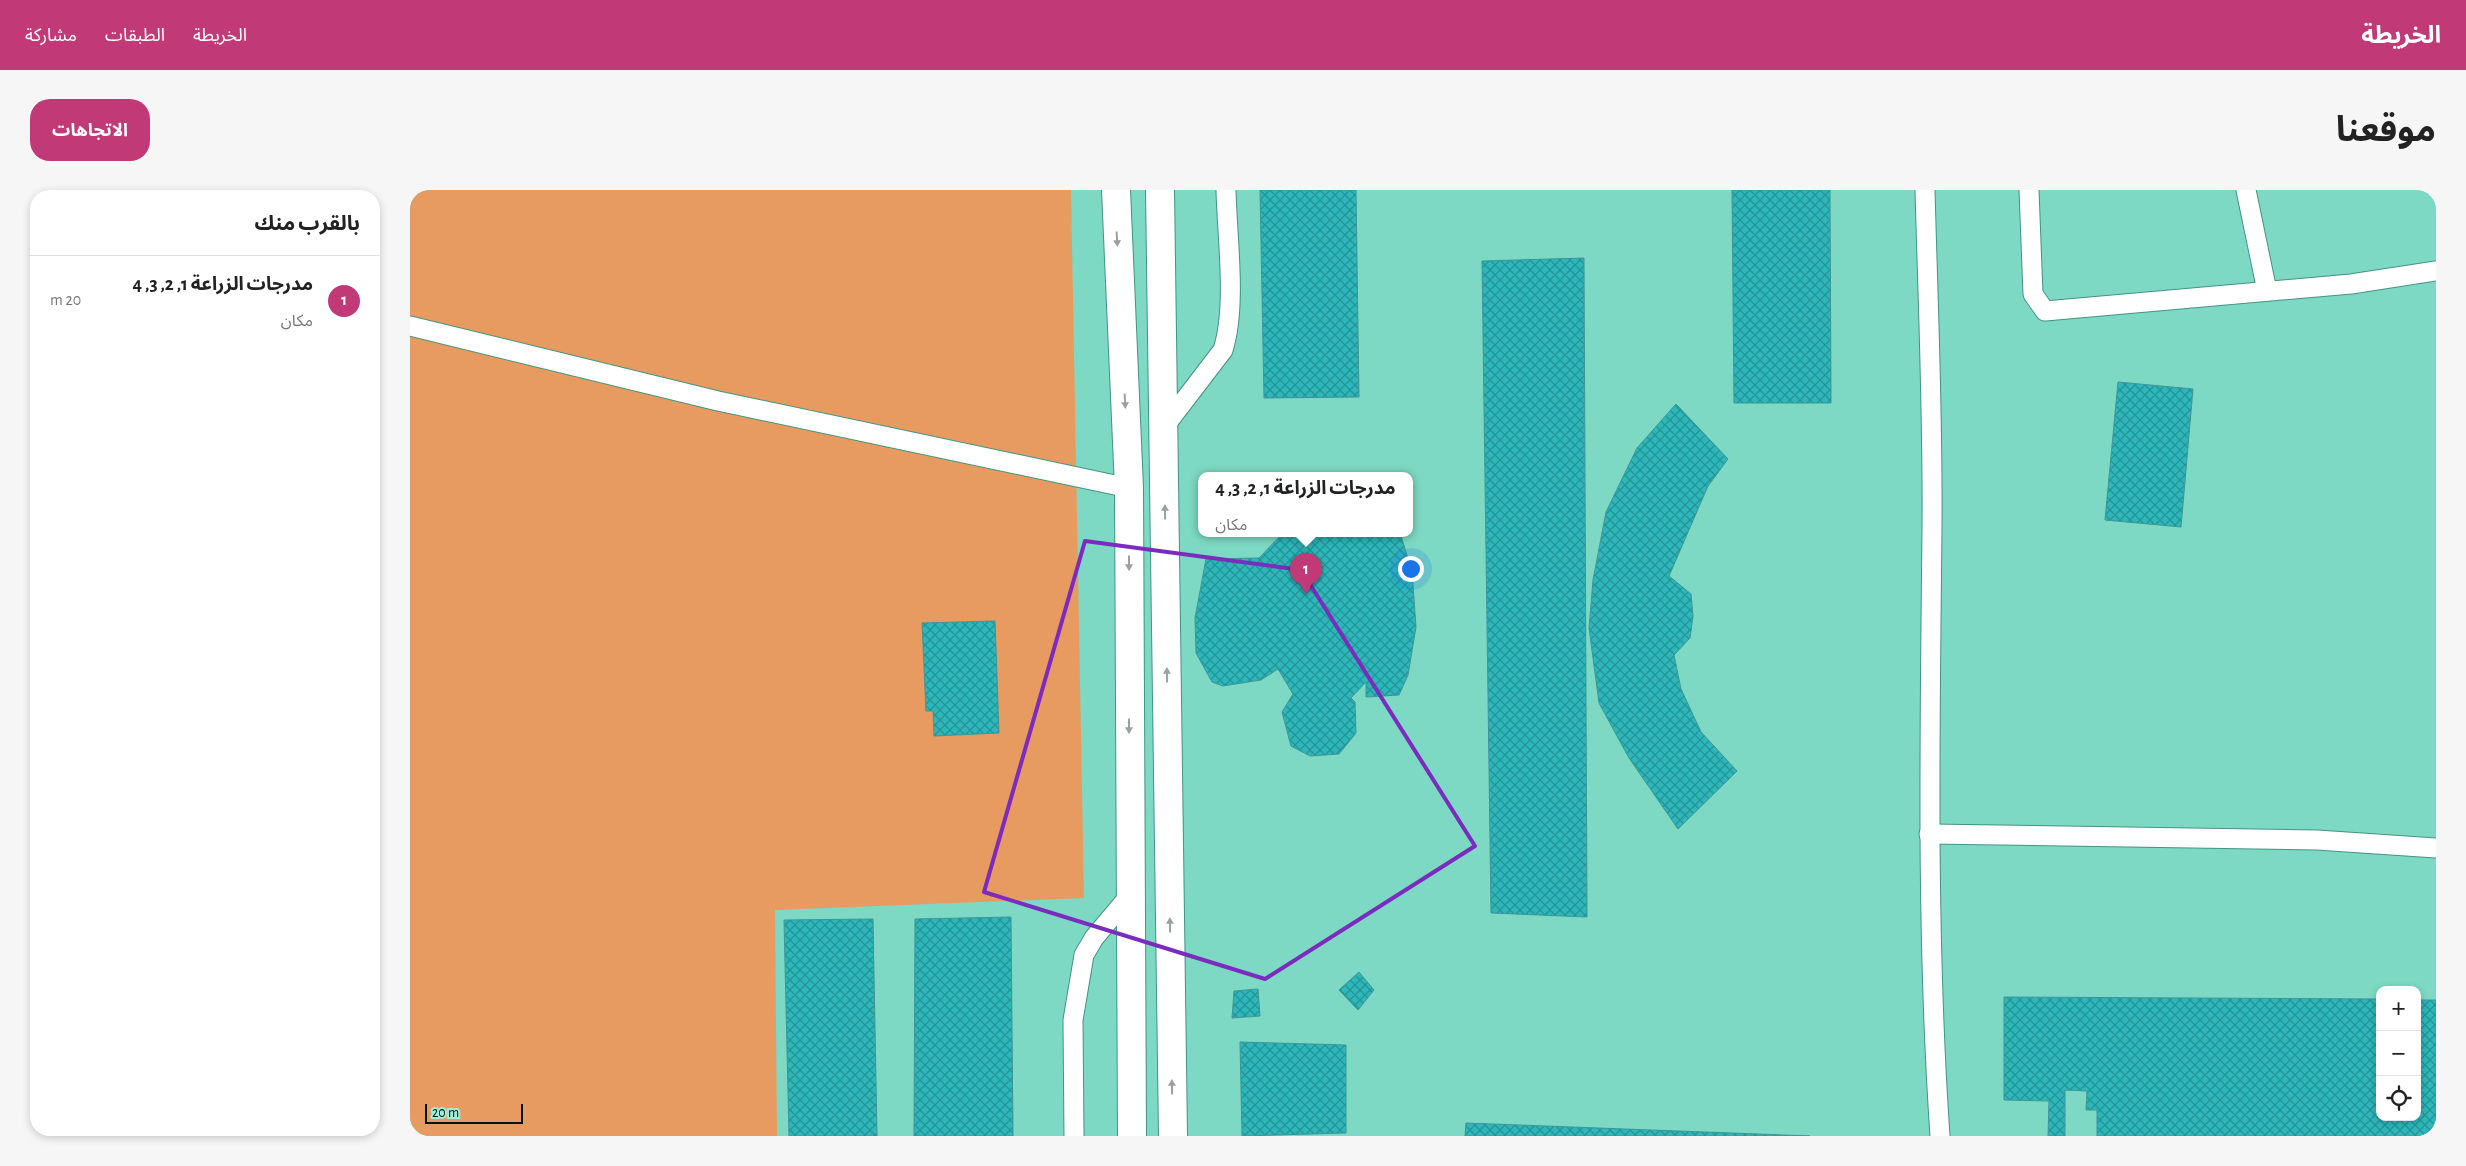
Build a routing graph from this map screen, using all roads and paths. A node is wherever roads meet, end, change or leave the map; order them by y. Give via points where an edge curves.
1 (1116, 190) edge
2 (1160, 190) edge
3 (1226, 190) edge
4 (1925, 190) edge
5 (2029, 190) edge
6 (2246, 190) edge
7 (2436, 271) edge
8 (2267, 291) junction
9 (410, 326) edge
10 (1164, 427) junction
11 (1129, 488) junction
12 (1929, 834) junction
13 (2436, 848) edge
14 (1130, 895) junction
15 (1074, 1136) edge
16 (1132, 1136) edge
17 (1173, 1136) edge
18 (1940, 1136) edge

1 -> 11 street
2 - 10 street
3 - 10 lane via 1230,299 1226,340 1223,350
4 - 12 lane via 1931,460
5 - 8 lane via 2032,294 2045,311
6 - 8 lane
7 - 8 lane via 2351,284
9 - 11 lane via 718,401
17 -> 10 street
11 -> 14 street
12 - 13 lane via 2298,839
12 - 18 lane
14 - 15 lane via 1084,954 1073,1020
14 - 16 street

